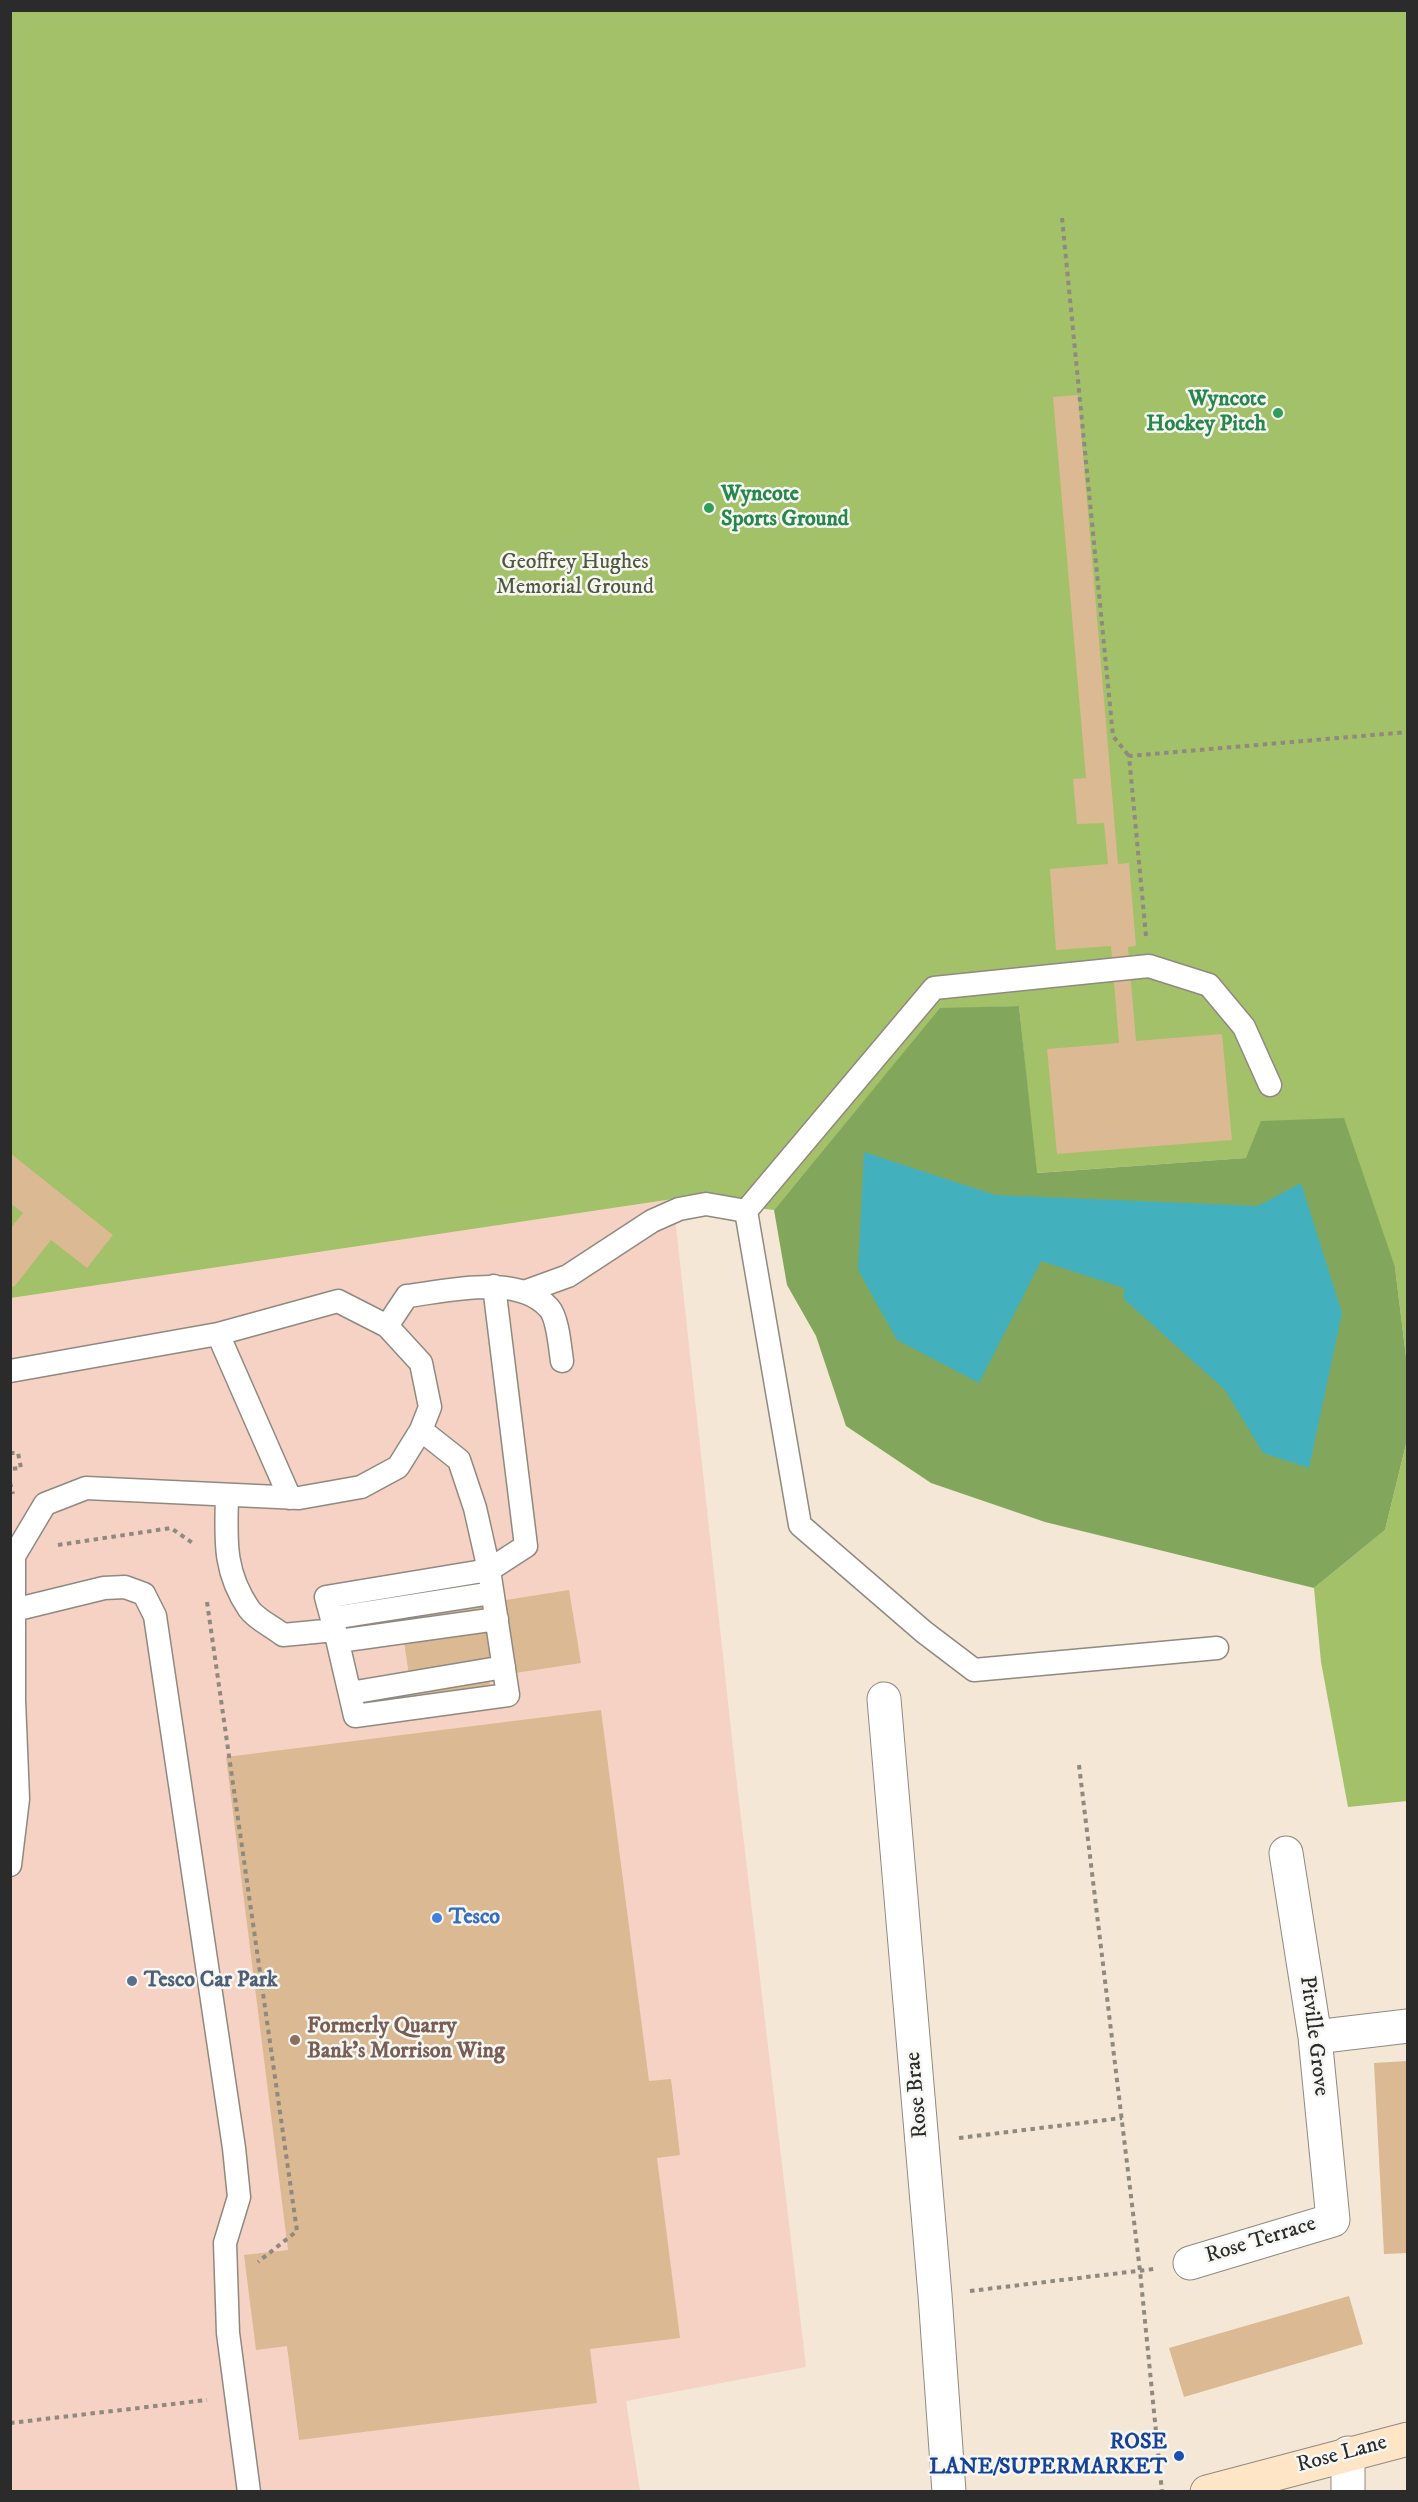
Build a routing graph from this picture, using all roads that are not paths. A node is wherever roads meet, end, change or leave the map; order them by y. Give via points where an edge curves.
1 (1270, 1085) dead end
2 (746, 1211) junction
3 (494, 1286) junction
4 (524, 1292) junction
5 (387, 1326) junction
6 (218, 1334) junction
7 (562, 1361) dead end
8 (10, 1371) edge
9 (421, 1430) junction
10 (227, 1496) junction
11 (290, 1498) junction
12 (489, 1570) junction
13 (492, 1593) junction
14 (14, 1610) junction
15 (497, 1619) junction
16 (335, 1630) junction
17 (1216, 1648) dead end
18 (884, 1699) dead end
19 (1286, 1853) dead end
20 (10, 1865) edge
21 (1407, 2026) edge
22 (1315, 2037) junction
23 (1333, 2220) joint
24 (1190, 2263) road end
25 (1407, 2439) edge
26 (1348, 2453) junction
27 (249, 2492) edge
28 (949, 2492) edge
29 (1207, 2492) edge
30 (1348, 2492) edge

1 - 2 lane via 1244,1026 1209,985 1149,966 934,988
2 - 4 lane via 705,1204 679,1209 652,1221 568,1276
2 - 17 lane via 800,1526 974,1670
3 - 4 lane
3 - 5 lane via 407,1296
3 - 12 lane via 526,1546
4 - 7 lane via 549,1309
5 - 6 lane via 338,1301
5 - 9 lane via 421,1363 430,1407
6 - 8 lane
6 - 11 lane
9 - 11 lane via 398,1467 361,1487
9 - 12 lane via 459,1460
10 - 11 lane
10 - 14 lane via 86,1488 45,1504 14,1556
10 - 16 lane via 226,1551 233,1577 250,1611 283,1635
12 - 13 lane
12 - 16 lane via 326,1596
13 - 15 lane
13 - 16 lane
14 - 20 lane via 18,1799
14 - 27 lane via 104,1588 125,1587 144,1594 155,1616 234,2148 239,2197 225,2243 228,2333
15 - 16 lane
15 - 16 lane via 508,1695 355,1716
18 - 28 street, Rose Brae
19 - 22 street, Pitville Grove
21 - 22 street
22 - 23 street, Pitville Grove
23 - 24 street, Rose Terrace
25 - 26 street, Rose Lane
26 - 29 street, Rose Lane
26 - 30 street

